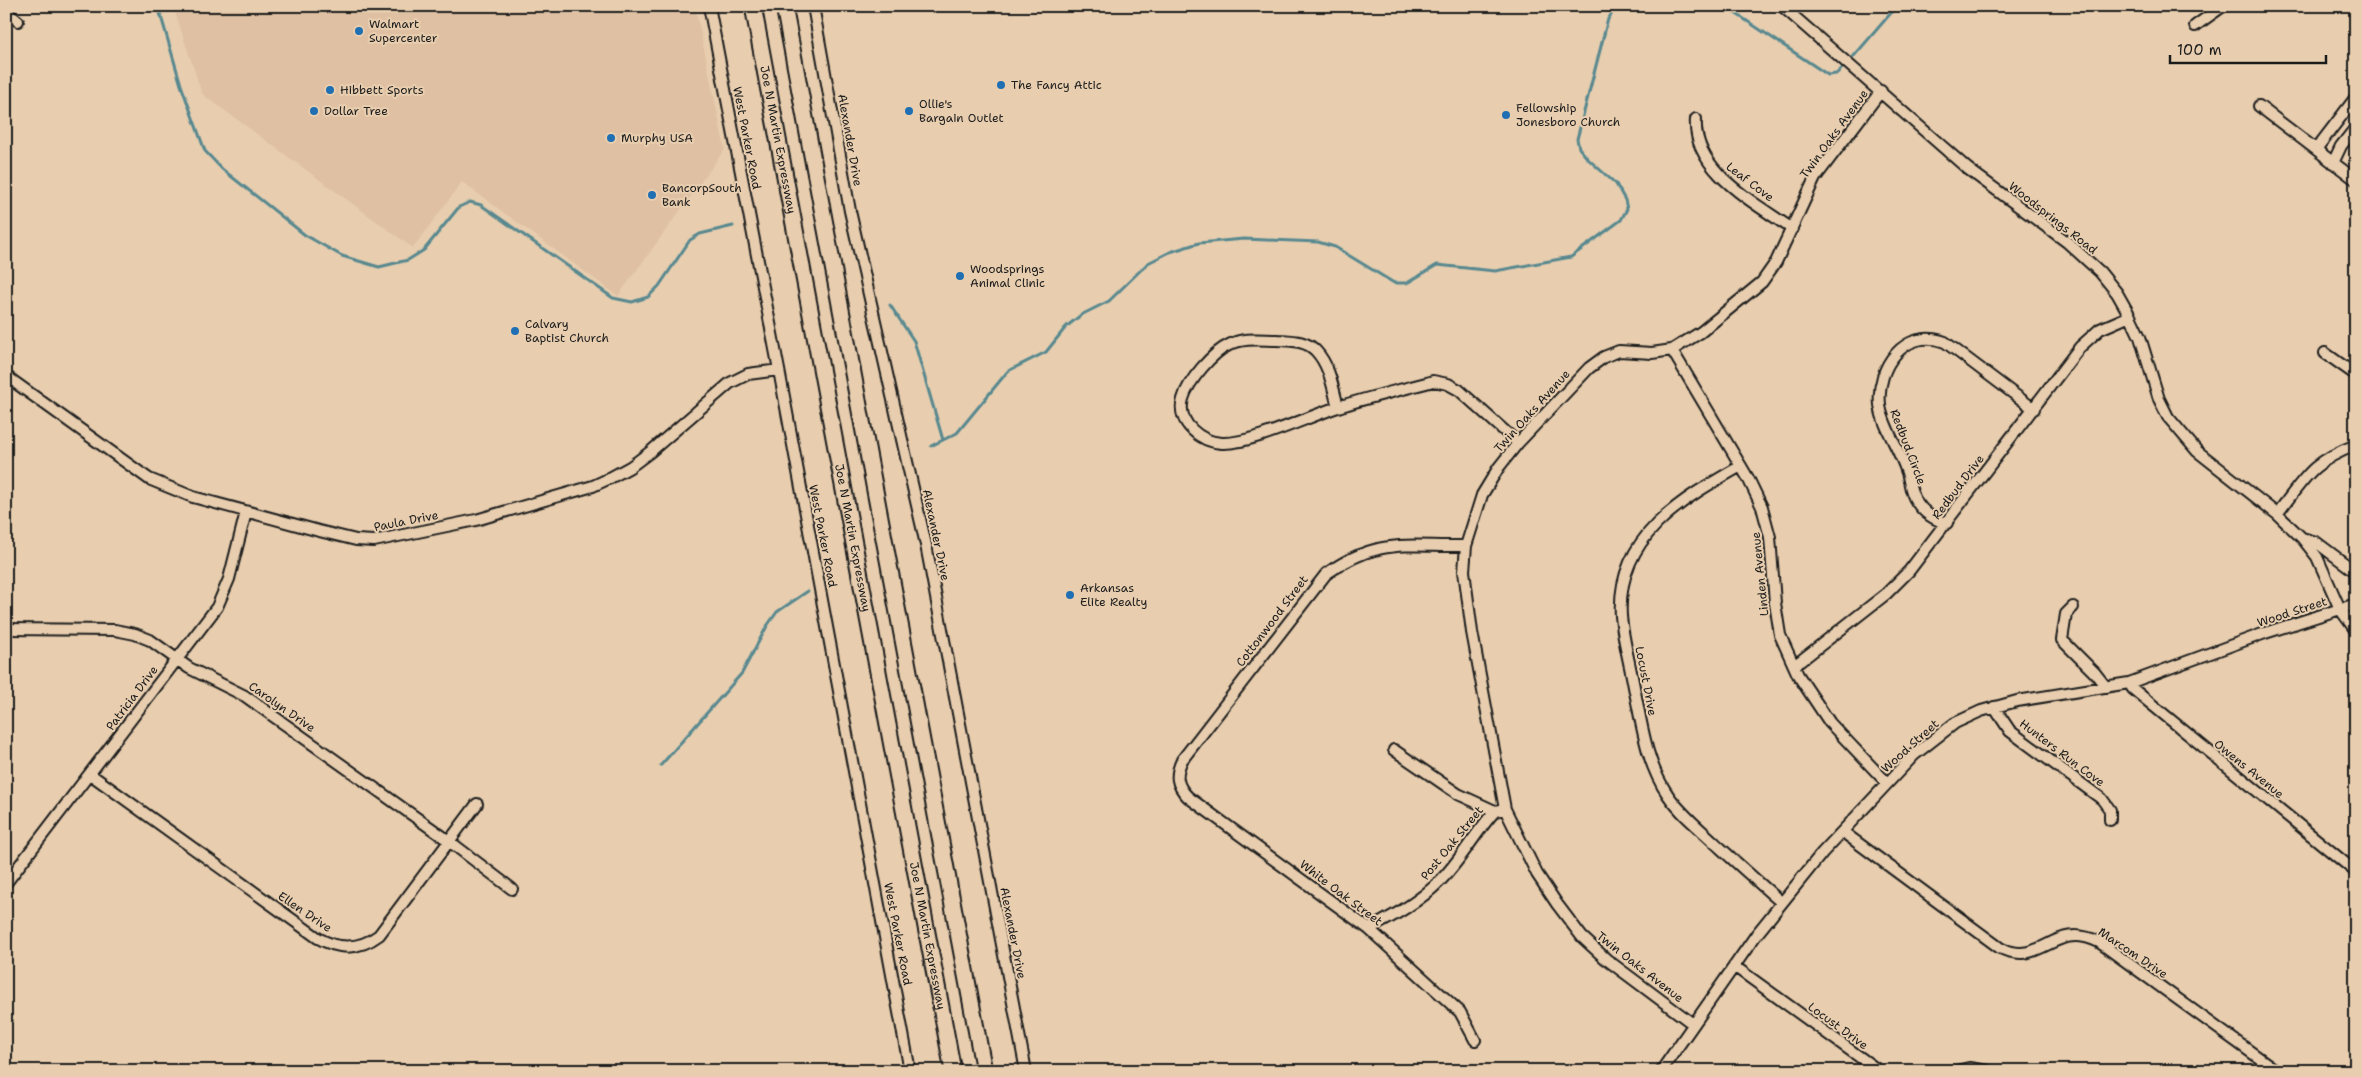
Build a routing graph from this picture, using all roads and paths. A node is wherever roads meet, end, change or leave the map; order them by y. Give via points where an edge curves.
1 (709, 6) edge
2 (753, 6) edge
3 (784, 6) edge
4 (813, 6) edge
5 (1782, 6) edge
6 (2223, 6) edge
7 (6, 12) edge
8 (18, 21) dead end
9 (2195, 26) dead end
10 (1880, 91) junction
11 (2356, 97) edge
12 (2259, 106) dead end
13 (1696, 119) dead end
14 (2356, 128) edge
15 (2317, 148) junction
16 (2333, 163) junction
17 (2356, 180) edge
18 (1792, 229) junction
19 (2130, 316) junction
20 (1672, 350) junction
21 (2325, 353) dead end
22 (779, 370) junction
23 (2356, 375) edge
24 (6, 376) edge
25 (1338, 407) junction
26 (2034, 409) junction
27 (1518, 443) junction
28 (2356, 445) edge
29 (1741, 466) junction
30 (246, 512) junction
31 (2277, 514) junction
32 (1947, 523) junction
33 (2302, 538) junction
34 (1466, 546) junction
35 (2356, 572) edge
36 (2356, 604) edge
37 (2073, 607) dead end
38 (2340, 609) junction
39 (6, 629) edge
40 (2356, 631) edge
41 (177, 659) junction
42 (1794, 666) junction
43 (2129, 683) junction
44 (2106, 687) junction
45 (1994, 707) junction
46 (1394, 750) dead end
47 (90, 774) junction
48 (1177, 781) joint
49 (1887, 783) junction
50 (477, 804) dead end
51 (1500, 810) junction
52 (2110, 820) dead end
53 (1843, 832) junction
54 (449, 840) junction
55 (2356, 872) edge
56 (6, 883) edge
57 (512, 889) dead end
58 (1780, 902) junction
59 (1369, 929) junction
60 (1734, 966) junction
61 (1693, 1024) junction
62 (1475, 1040) dead end
63 (910, 1071) edge
64 (954, 1071) edge
65 (984, 1071) edge
66 (1026, 1071) edge
67 (1661, 1071) edge
68 (1879, 1071) edge
69 (1956, 1071) edge
70 (1988, 1071) edge
71 (2277, 1071) edge

1 - 22 street, West Parker Road
2 - 64 highway, Joe N Martin Expressway
3 - 65 highway
4 - 66 street, Alexander Drive via 850,211 926,544
5 - 10 street, Woodsprings Road
6 - 9 street
7 - 8 street
10 - 18 street, Twin Oaks Avenue via 1814,178
10 - 19 street, Woodsprings Road via 1968,169 2067,242 2094,266 2117,293
11 - 15 street
12 - 15 street
13 - 18 street, Leaf Cove via 1701,150 1712,168
14 - 16 street via 2341,146
15 - 16 street
16 - 17 street
18 - 20 street, Twin Oaks Avenue via 1762,282 1701,332
19 - 26 street, Redbud Drive via 2109,324 2080,347
19 - 31 street, Woodsprings Road via 2159,399 2173,424 2197,451
20 - 27 street, Twin Oaks Avenue via 1652,353 1619,351 1604,357 1570,387
20 - 29 street, Linden Avenue
21 - 23 street
22 - 30 street, Paula Drive via 748,374 730,383 650,452 608,479 476,520 374,541 356,540
22 - 63 street, West Parker Road
24 - 30 street, Paula Drive via 149,479 193,497
25 - 25 street via 1229,443 1200,437 1191,429 1182,410 1183,398 1190,384 1214,355 1244,340 1307,344 1325,365
25 - 27 street via 1433,381 1448,384 1467,396
26 - 32 street, Redbud Drive
26 - 32 street, Redbud Circle via 1946,342 1936,338 1918,339 1894,354 1882,379 1881,411 1898,448 1915,500 1931,517
27 - 34 street, Twin Oaks Avenue via 1482,495
28 - 31 street via 2324,459 2311,469
29 - 42 street, Linden Avenue via 1768,525 1780,635
29 - 58 street, Locust Drive via 1678,503 1646,534 1633,554 1624,582 1621,617 1646,746 1657,776 1688,819
30 - 41 street, Patricia Drive via 221,599
31 - 33 street, Woodsprings Road
32 - 42 street, Redbud Drive via 1886,594
33 - 35 street via 2316,542
33 - 38 street, Woodsprings Road via 2317,557
34 - 48 street, Cottonwood Street via 1388,546 1346,559 1326,574 1182,760 1177,770
34 - 51 street, Twin Oaks Avenue via 1464,571
36 - 38 street, Wood Street
37 - 44 street via 2066,614 2062,640
38 - 40 street, Woodsprings Road
38 - 43 street, Wood Street
39 - 41 street, Carolyn Drive via 129,632 150,640
41 - 47 street, Patricia Drive
41 - 54 street, Carolyn Drive via 245,696
42 - 49 street, Linden Avenue via 1830,723
43 - 44 street, Wood Street
43 - 55 street, Owens Avenue
44 - 45 street, Wood Street
45 - 49 street, Wood Street via 1937,735
45 - 52 street, Hunters Run Cove via 2010,731 2102,799 2108,806
46 - 51 street via 1458,794
47 - 54 street, Ellen Drive via 318,938 336,946 356,947 379,935
47 - 56 street, Patricia Drive
48 - 59 street, White Oak Street via 1188,797
49 - 53 street, Wood Street
50 - 54 street, Ellen Drive
51 - 59 street, Post Oak Street via 1436,884 1412,905
51 - 61 street, Twin Oaks Avenue via 1537,874 1582,937 1606,959
53 - 58 street, Wood Street
53 - 71 street, Marcom Drive via 2009,952 2028,954 2056,939 2074,934 2099,942
54 - 57 street, Carolyn Drive
58 - 60 street, Wood Street
59 - 62 street, White Oak Street via 1460,1012
60 - 61 street, Wood Street
60 - 68 street, Locust Drive
61 - 67 street, Wood Street
69 - 70 street via 1969,1068

